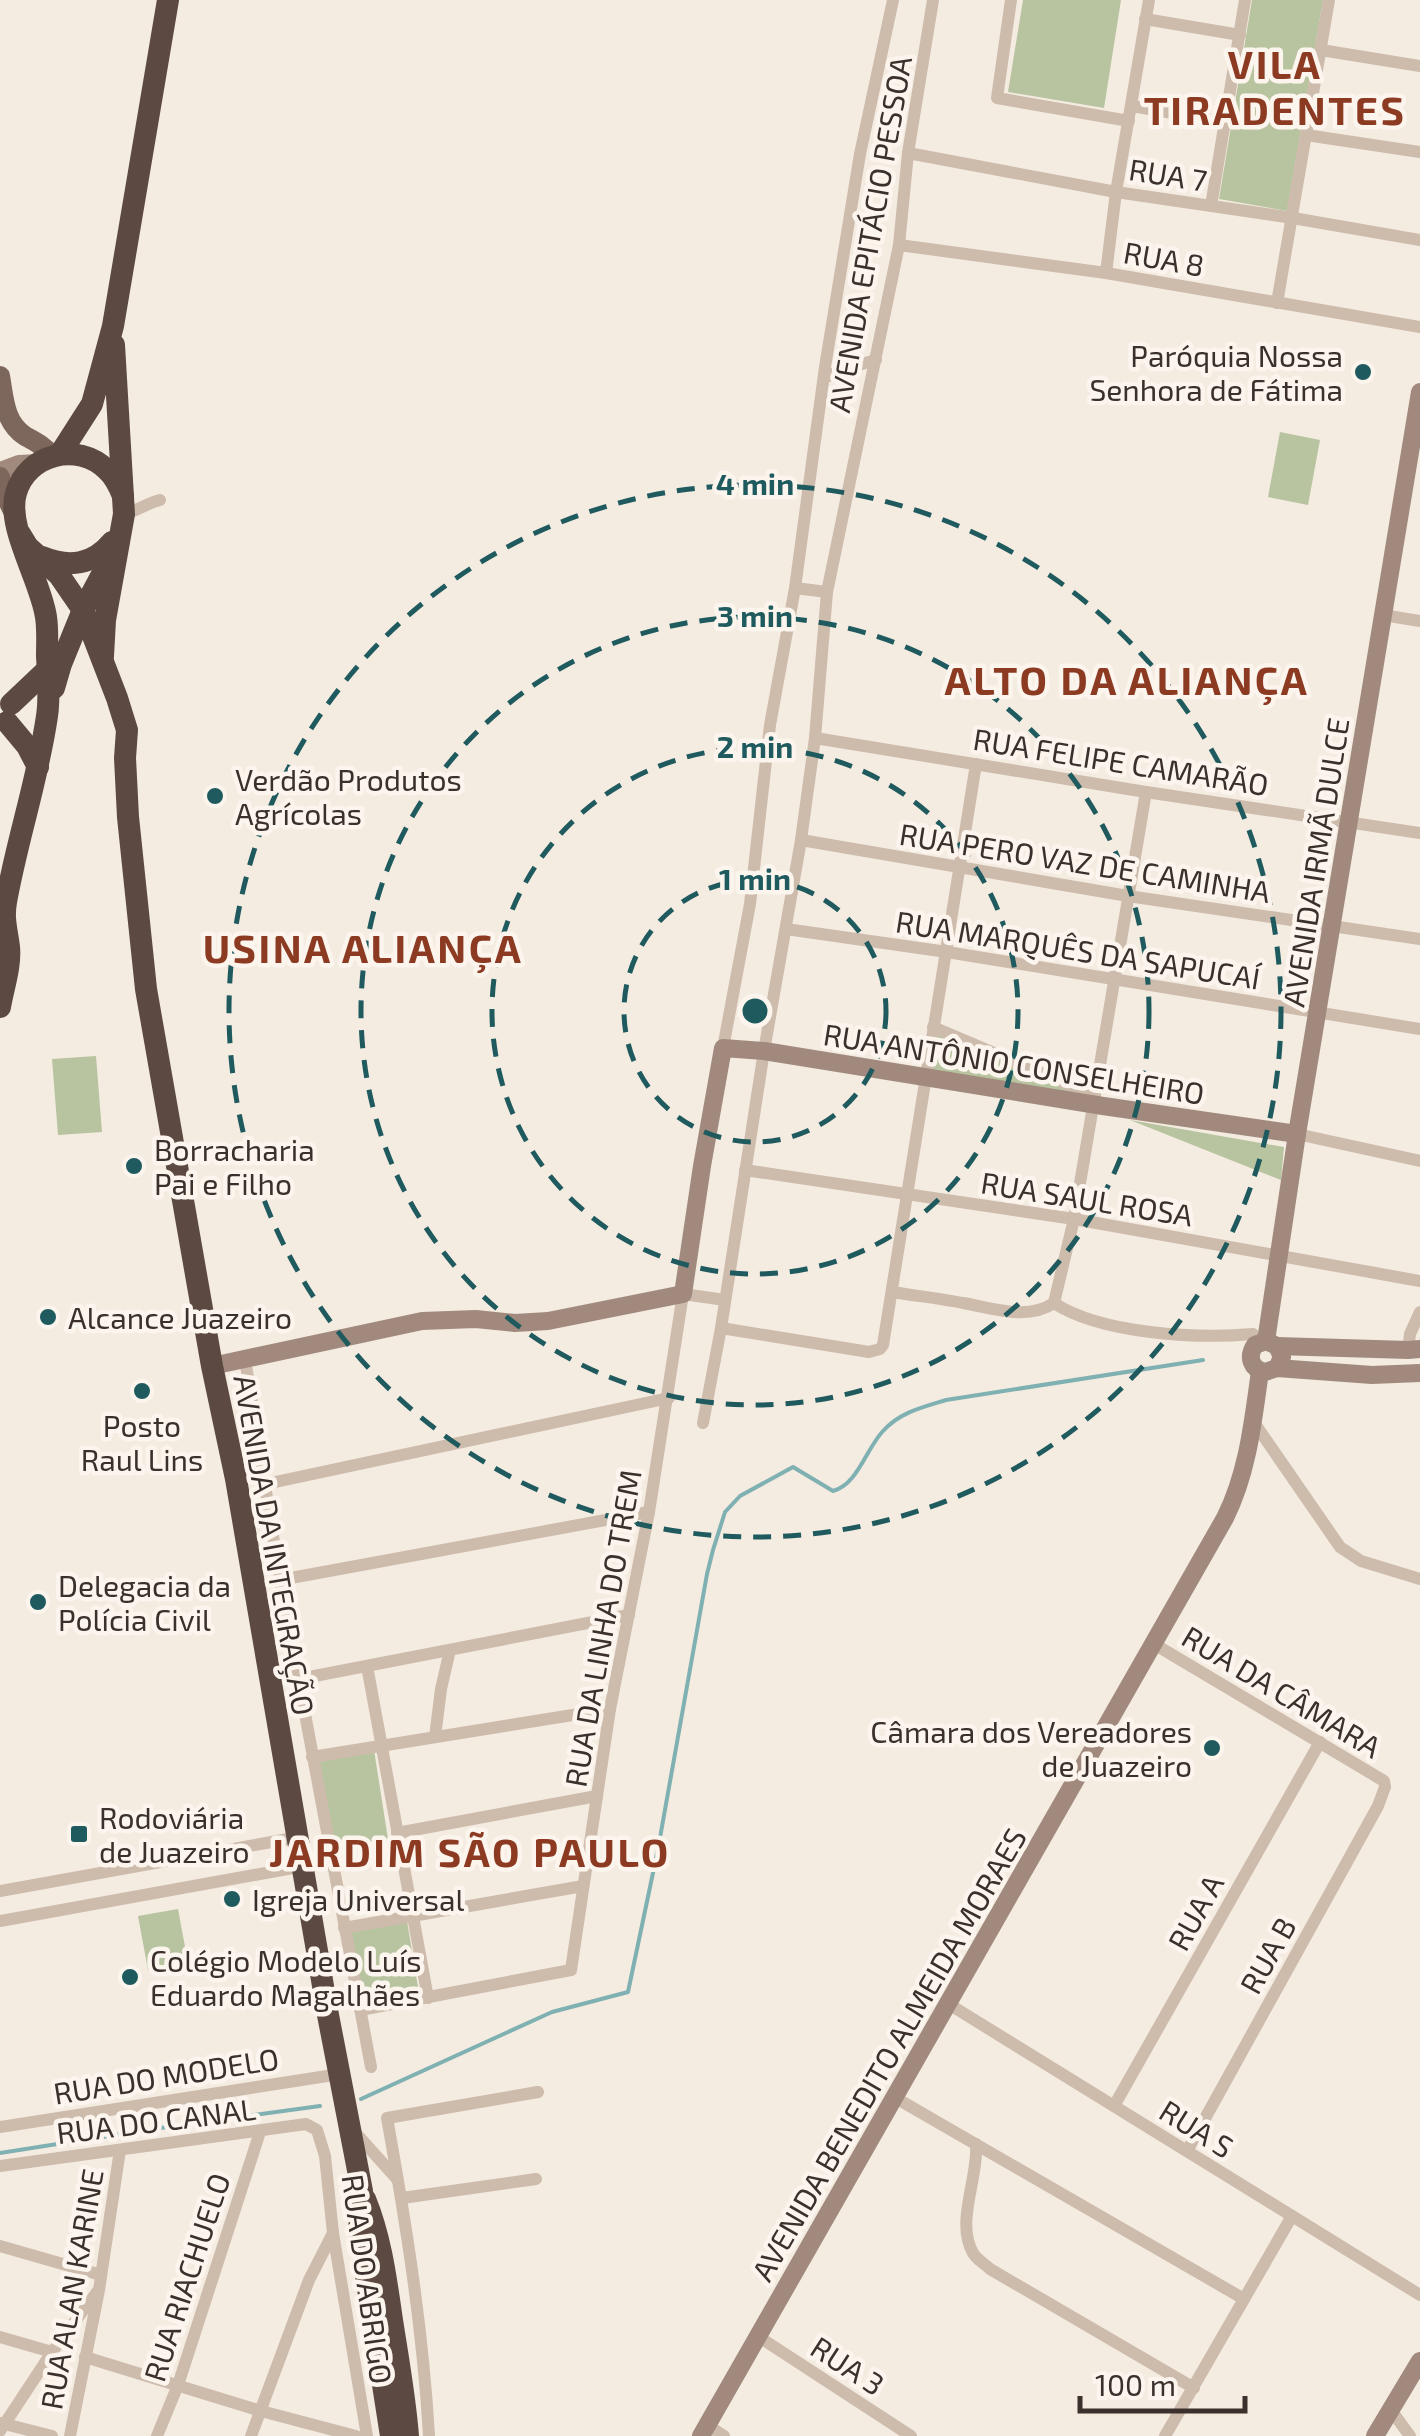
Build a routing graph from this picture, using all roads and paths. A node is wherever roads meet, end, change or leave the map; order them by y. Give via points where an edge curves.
1 (168, 0) edge
2 (894, 0) edge
3 (933, 0) edge
4 (1011, 0) edge
5 (1149, 0) edge
6 (1246, 0) edge
7 (1330, 0) edge
8 (1146, 19) junction
9 (1240, 34) junction
10 (1321, 50) junction
11 (1420, 66) edge
12 (1130, 114) junction
13 (1226, 122) junction
14 (1306, 135) junction
15 (1420, 152) edge
16 (908, 153) junction
17 (1116, 192) junction
18 (1211, 206) junction
19 (1293, 218) junction
20 (1420, 240) edge
21 (899, 245) junction
22 (1106, 274) junction
23 (1277, 303) junction
24 (113, 326) junction
25 (1420, 327) edge
26 (876, 360) junction
27 (0, 376) edge
28 (824, 378) junction
29 (1420, 392) edge
30 (50, 458) junction
31 (0, 474) edge
32 (160, 500) dead end
33 (12, 521) edge
34 (119, 522) junction
35 (41, 556) junction
36 (796, 588) junction
37 (828, 592) junction
38 (83, 610) junction
39 (1383, 615) junction
40 (1420, 621) edge
41 (103, 665) junction
42 (48, 669) junction
43 (48, 710) junction
44 (815, 738) junction
45 (976, 764) junction
46 (38, 766) junction
47 (1146, 792) junction
48 (1349, 821) junction
49 (1420, 833) edge
50 (802, 840) junction
51 (958, 868) junction
52 (1128, 896) junction
53 (2, 922) edge
54 (1333, 926) junction
55 (786, 930) junction
56 (1420, 938) edge
57 (947, 952) junction
58 (1114, 979) junction
59 (0, 1007) edge
60 (1318, 1013) junction
61 (932, 1028) junction
62 (1420, 1029) edge
63 (723, 1048) junction
64 (764, 1051) junction
65 (925, 1078) junction
66 (1094, 1100) junction
67 (1297, 1134) junction
68 (1420, 1161) edge
69 (745, 1170) junction
70 (907, 1196) junction
71 (1074, 1219) junction
72 (1280, 1255) junction
73 (1420, 1281) edge
74 (892, 1292) junction
75 (683, 1294) junction
76 (725, 1300) junction
77 (1054, 1303) junction
78 (1420, 1312) edge
79 (721, 1328) junction
80 (1266, 1340) junction
81 (1414, 1349) edge
82 (245, 1359) junction
83 (212, 1366) junction
84 (1268, 1370) junction
85 (1420, 1373) edge
86 (668, 1398) junction
87 (1252, 1420) junction
88 (703, 1423) dead end
89 (266, 1484) junction
90 (649, 1512) junction
91 (1420, 1578) edge
92 (280, 1580) junction
93 (629, 1614) junction
94 (1154, 1644) junction
95 (450, 1650) junction
96 (366, 1666) junction
97 (299, 1679) junction
98 (610, 1709) junction
99 (435, 1738) junction
100 (1320, 1742) junction
101 (380, 1746) junction
102 (312, 1757) junction
103 (1384, 1781) joint
104 (597, 1796) junction
105 (397, 1832) junction
106 (299, 1837) junction
107 (180, 1859) junction
108 (304, 1866) junction
109 (583, 1886) junction
110 (23, 1887) junction
111 (187, 1887) junction
112 (0, 1892) edge
113 (414, 1915) junction
114 (28, 1916) junction
115 (0, 1922) edge
116 (344, 1928) junction
117 (428, 1998) junction
118 (947, 2003) junction
119 (360, 2010) junction
120 (371, 2067) dead end
121 (340, 2074) junction
122 (538, 2092) dead end
123 (894, 2097) junction
124 (1114, 2106) junction
125 (348, 2126) junction
126 (0, 2127) edge
127 (317, 2130) joint
128 (260, 2132) junction
129 (976, 2144) junction
130 (120, 2150) junction
131 (1186, 2151) junction
132 (0, 2166) edge
133 (536, 2178) dead end
134 (398, 2180) junction
135 (362, 2191) junction
136 (402, 2198) junction
137 (1292, 2216) junction
138 (333, 2232) junction
139 (0, 2246) edge
140 (101, 2274) junction
141 (99, 2290) junction
142 (1420, 2295) edge
143 (1244, 2300) junction
144 (0, 2336) edge
145 (758, 2337) junction
146 (52, 2352) junction
147 (86, 2358) junction
148 (1420, 2361) edge
149 (178, 2384) junction
150 (1194, 2388) junction
151 (360, 2402) junction
152 (1390, 2410) junction
153 (261, 2411) junction
154 (2, 2426) edge
155 (704, 2431) edge
156 (52, 2436) edge
157 (70, 2436) edge
158 (157, 2436) edge
159 (251, 2436) edge
160 (353, 2436) edge
161 (367, 2436) edge
162 (391, 2436) edge
163 (408, 2436) edge
164 (428, 2436) edge
165 (724, 2436) edge
166 (911, 2436) edge
167 (1164, 2436) edge
168 (1375, 2436) edge
169 (1410, 2436) edge

1 - 24 highway
2 - 28 street via 860,154
3 - 16 street, AVENIDA EPITÁCIO PESSOA
4 - 12 street via 997,98
5 - 8 street
6 - 9 street
7 - 10 street
8 - 9 street
8 - 12 street
9 - 13 street
10 - 11 street
10 - 14 street
12 - 13 street
12 - 17 street
13 - 18 street
14 - 15 street
14 - 19 street
16 - 17 street, RUA 7
16 - 21 street, AVENIDA EPITÁCIO PESSOA
17 - 18 street, RUA 7
17 - 22 street
18 - 19 street, RUA 7
19 - 20 street, RUA 7
19 - 23 street
21 - 22 street, RUA 8
21 - 26 street, AVENIDA EPITÁCIO PESSOA
22 - 23 street, RUA 8
23 - 25 street, RUA 8
24 - 30 highway via 92,404
24 - 34 highway
26 - 28 street
26 - 37 street, AVENIDA EPITÁCIO PESSOA
27 - 30 main road via 13,425 43,445
28 - 36 street
29 - 39 main road, AVENIDA IRMÃ DULCE
30 - 31 main road
30 - 33 highway via 24,476
30 - 34 highway via 76,454 106,468 116,480
31 - 33 main road
32 - 34 street
33 - 35 highway
33 - 42 highway via 46,618
34 - 35 highway via 94,559 58,563
34 - 38 highway via 104,574
34 - 41 highway
35 - 38 highway, AVENIDA DA INTEGRAÇÃO
36 - 37 street
36 - 63 street
37 - 44 street, AVENIDA EPITÁCIO PESSOA
38 - 41 highway, AVENIDA DA INTEGRAÇÃO
38 - 43 highway
39 - 40 street
39 - 48 main road, AVENIDA IRMÃ DULCE
41 - 83 highway, AVENIDA DA INTEGRAÇÃO via 127,730 142,961
42 - 43 highway
42 - 46 highway via 9,713
43 - 46 highway
44 - 45 street, RUA FELIPE CAMARÃO
44 - 50 street, AVENIDA EPITÁCIO PESSOA
45 - 47 street, RUA FELIPE CAMARÃO
45 - 51 street
46 - 53 highway
47 - 48 street, RUA FELIPE CAMARÃO
47 - 52 street
48 - 49 street, RUA FELIPE CAMARÃO
48 - 54 main road, AVENIDA IRMÃ DULCE
50 - 51 street, RUA PERO VAZ DE CAMINHA
50 - 55 street, AVENIDA EPITÁCIO PESSOA
51 - 52 street, RUA PERO VAZ DE CAMINHA
51 - 57 street
52 - 54 street, RUA PERO VAZ DE CAMINHA
52 - 58 street
53 - 59 highway via 10,950
54 - 56 street, RUA PERO VAZ DE CAMINHA
54 - 60 main road, AVENIDA IRMÃ DULCE
55 - 57 street, RUA MARQUÊS DA SAPUCAÍ
55 - 64 street, AVENIDA EPITÁCIO PESSOA
57 - 58 street, RUA MARQUÊS DA SAPUCAÍ
57 - 61 street
58 - 60 street, RUA MARQUÊS DA SAPUCAÍ
58 - 66 street
60 - 62 street, RUA MARQUÊS DA SAPUCAÍ
60 - 67 main road, AVENIDA IRMÃ DULCE
61 - 65 street
61 - 66 street, RUA ANTÔNIO CONSELHEIRO
63 - 64 main road, RUA ANTÔNIO CONSELHEIRO
63 - 75 main road
64 - 65 main road, RUA ANTÔNIO CONSELHEIRO
64 - 69 street, AVENIDA EPITÁCIO PESSOA
65 - 66 main road, RUA ANTÔNIO CONSELHEIRO
65 - 70 street
66 - 67 main road, RUA ANTÔNIO CONSELHEIRO
66 - 71 street
67 - 68 street
67 - 72 main road, AVENIDA IRMÃ DULCE
69 - 70 street, RUA SAUL ROSA
69 - 76 street, AVENIDA EPITÁCIO PESSOA
70 - 71 street, RUA SAUL ROSA
70 - 74 street
71 - 72 street, RUA SAUL ROSA
71 - 77 street
72 - 73 street, RUA SAUL ROSA
72 - 80 main road, AVENIDA IRMÃ DULCE
74 - 77 street via 1005,1312
74 - 79 street via 883,1345 870,1352
75 - 76 street
75 - 82 main road via 548,1321 422,1321
75 - 86 street, RUA DA LINHA DO TREM
76 - 79 street, AVENIDA EPITÁCIO PESSOA
77 - 80 street via 1085,1320 1134,1329
78 - 81 street via 1410,1334
79 - 88 street, AVENIDA EPITÁCIO PESSOA
80 - 81 main road
80 - 84 main road via 1282,1357
80 - 84 main road via 1250,1356 1254,1367
82 - 83 main road
82 - 89 street
83 - 106 highway, AVENIDA DA INTEGRAÇÃO
84 - 85 main road
84 - 87 main road, AVENIDA BENEDITO ALMEIDA MORAES
86 - 89 street
86 - 90 street, RUA DA LINHA DO TREM
87 - 91 street via 1340,1547 1361,1561
87 - 94 main road, AVENIDA BENEDITO ALMEIDA MORAES via 1234,1500
89 - 92 street
90 - 92 street
90 - 93 street, RUA DA LINHA DO TREM
92 - 97 street
93 - 95 street
93 - 98 street, RUA DA LINHA DO TREM
94 - 100 street, RUA DA CÂMARA
94 - 118 main road, AVENIDA BENEDITO ALMEIDA MORAES
95 - 96 street
95 - 99 street
96 - 97 street
96 - 101 street
97 - 102 street
98 - 99 street
98 - 104 street, RUA DA LINHA DO TREM
99 - 101 street
100 - 103 street, RUA DA CÂMARA
100 - 124 street, RUA A
101 - 102 street
101 - 105 street
102 - 116 street
103 - 131 street, RUA B via 1378,1806
104 - 105 street
104 - 109 street, RUA DA LINHA DO TREM
105 - 113 street
106 - 107 street
106 - 108 highway, AVENIDA DA INTEGRAÇÃO
107 - 110 street
107 - 111 street via 194,1869
108 - 111 street
108 - 121 highway, AVENIDA DA INTEGRAÇÃO
109 - 113 street
109 - 117 street, RUA DA LINHA DO TREM via 572,1970
110 - 112 street
110 - 114 street via 20,1904
111 - 114 street
113 - 116 street
113 - 117 street
114 - 115 street
116 - 119 street
117 - 119 street
118 - 123 main road, AVENIDA BENEDITO ALMEIDA MORAES
118 - 124 street, RUA S
119 - 120 street
121 - 125 highway, AVENIDA DA INTEGRAÇÃO
121 - 126 street, RUA DO MODELO
122 - 134 street via 387,2118
123 - 129 street
123 - 145 main road, AVENIDA BENEDITO ALMEIDA MORAES
124 - 131 street, RUA S
125 - 134 street
125 - 135 highway, AVENIDA DA INTEGRAÇÃO
127 - 128 street, RUA DO CANAL via 306,2124
127 - 138 street, RUA DO ABRIGO
128 - 130 street, RUA DO CANAL
128 - 149 street, RUA RIACHUELO
129 - 143 street
129 - 150 street via 967,2203 973,2255
130 - 132 street, RUA DO CANAL
130 - 140 street, RUA ALAN KARINE
131 - 137 street, RUA S
133 - 136 street
134 - 136 street
135 - 162 highway, AVENIDA DA INTEGRAÇÃO via 359,2231
135 - 163 highway via 380,2245
136 - 164 street
137 - 142 street, RUA S
137 - 143 street
138 - 151 street, RUA DO ABRIGO
138 - 153 street
139 - 140 street
140 - 141 street, RUA ALAN KARINE
141 - 146 street
141 - 147 street, RUA ALAN KARINE
143 - 150 street
144 - 146 street
145 - 155 main road, AVENIDA BENEDITO ALMEIDA MORAES
145 - 166 street, RUA 3
146 - 154 street
147 - 149 street
147 - 157 street, RUA ALAN KARINE
148 - 152 main road
149 - 153 street
149 - 158 street, RUA RIACHUELO
150 - 167 street
151 - 160 street
151 - 161 street, RUA DO ABRIGO
152 - 168 main road
152 - 169 street
153 - 159 street
153 - 160 street
154 - 156 street
155 - 165 street

